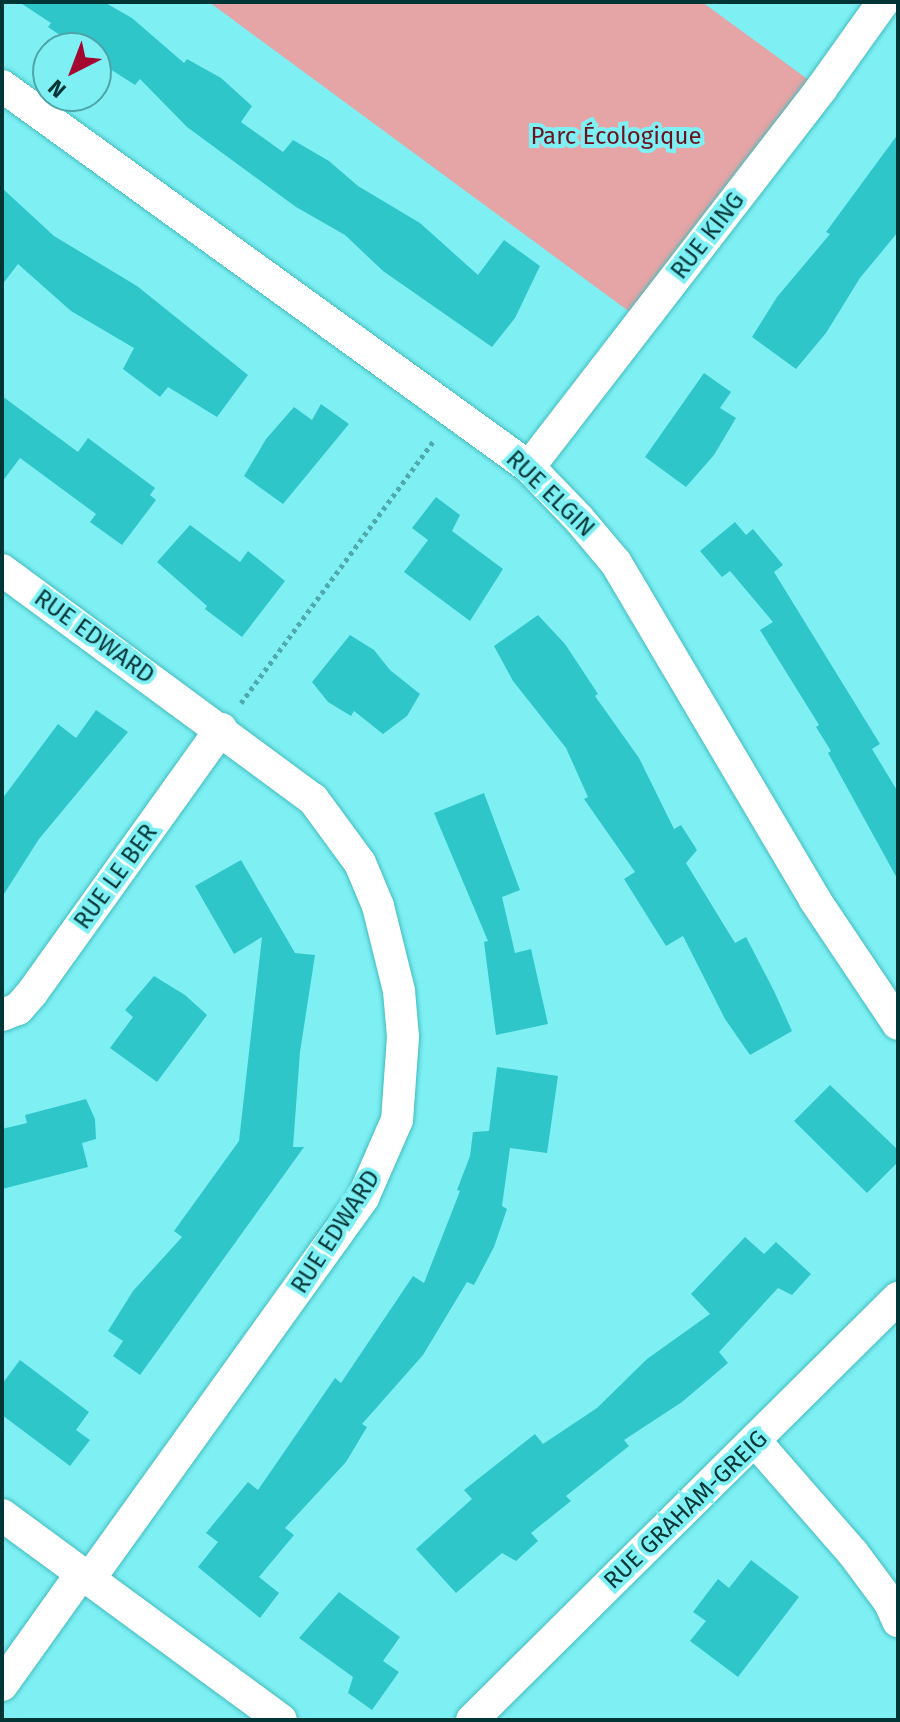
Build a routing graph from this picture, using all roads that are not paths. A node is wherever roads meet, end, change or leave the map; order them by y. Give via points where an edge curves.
1 (883, 2) edge
2 (2, 86) edge
3 (529, 467) junction
4 (2, 570) edge
5 (221, 729) junction
6 (2, 1015) edge
7 (898, 1024) edge
8 (898, 1298) edge
9 (756, 1442) junction
10 (2, 1515) edge
11 (86, 1576) junction
12 (898, 1621) edge
13 (2, 1685) edge
14 (281, 1720) edge
15 (472, 1720) edge

1 - 3 street, RUE KING
2 - 3 street, RUE ELGIN
3 - 7 street, RUE ELGIN via 616,563 815,900
4 - 5 street, RUE EDWARD
5 - 6 street, RUE LE BER via 32,993 18,1009
5 - 11 street, RUE EDWARD via 313,799 360,863 378,906 399,991 403,1037 397,1120 383,1160 349,1220
8 - 9 street, RUE GRAHAM-GREIG
9 - 12 street via 853,1553
9 - 15 street, RUE GRAHAM-GREIG
10 - 11 street
11 - 13 street, RUE EDWARD
11 - 14 street

